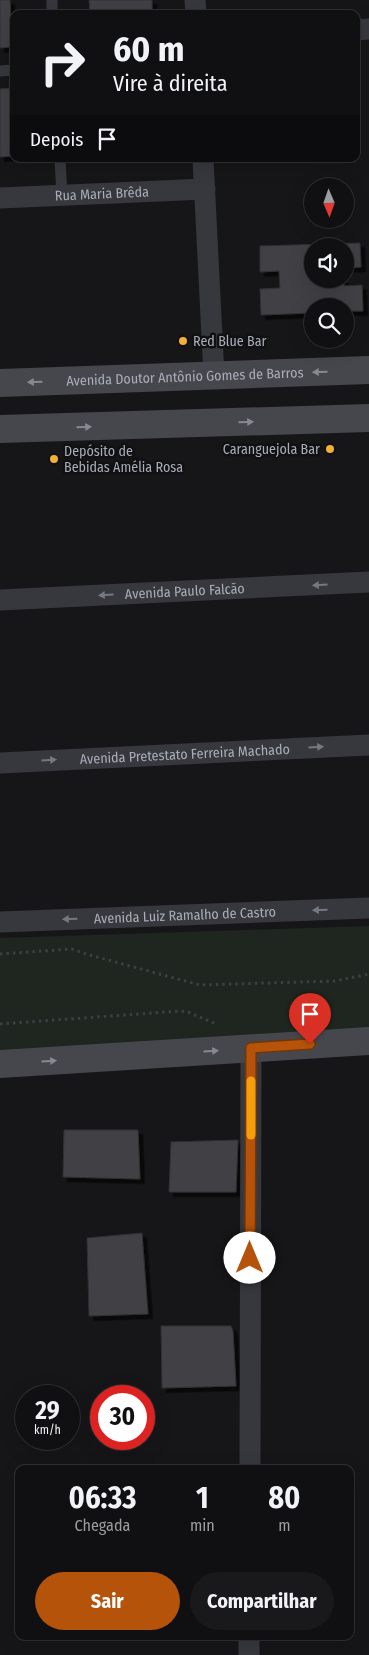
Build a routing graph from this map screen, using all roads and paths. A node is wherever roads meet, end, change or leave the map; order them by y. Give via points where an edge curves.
1 (60, 162) edge
2 (203, 162) edge
3 (205, 189) junction
4 (62, 196) junction
5 (0, 198) edge
6 (369, 370) edge
7 (214, 376) junction
8 (0, 383) edge
9 (369, 418) edge
10 (0, 429) edge
11 (369, 582) edge
12 (0, 600) edge
13 (369, 744) edge
14 (0, 763) edge
15 (369, 908) edge
16 (0, 922) edge
17 (0, 954) edge
18 (369, 974) edge
19 (0, 1024) edge
20 (224, 1024) dead end
21 (369, 1041) edge
22 (251, 1048) junction
23 (0, 1064) edge
24 (250, 1465) edge
25 (249, 1640) edge
26 (249, 1655) edge

1 - 4 lane
2 - 3 street
3 - 4 street, Rua Maria Brêda
3 - 7 street
4 - 5 street, Rua Maria Brêda
6 -> 7 main road, Avenida Doutor Antônio Gomes de Barros
7 -> 8 main road, Avenida Doutor Antônio Gomes de Barros
10 -> 9 main road
11 -> 12 street, Avenida Paulo Falcão
14 -> 13 street, Avenida Pretestato Ferreira Machado
15 -> 16 street, Avenida Luiz Ramalho de Castro
17 - 18 path via 72,949 200,985 335,981
19 - 20 path via 180,1011
21 - 22 main road
23 -> 22 main road
22 - 24 street
25 - 26 street

